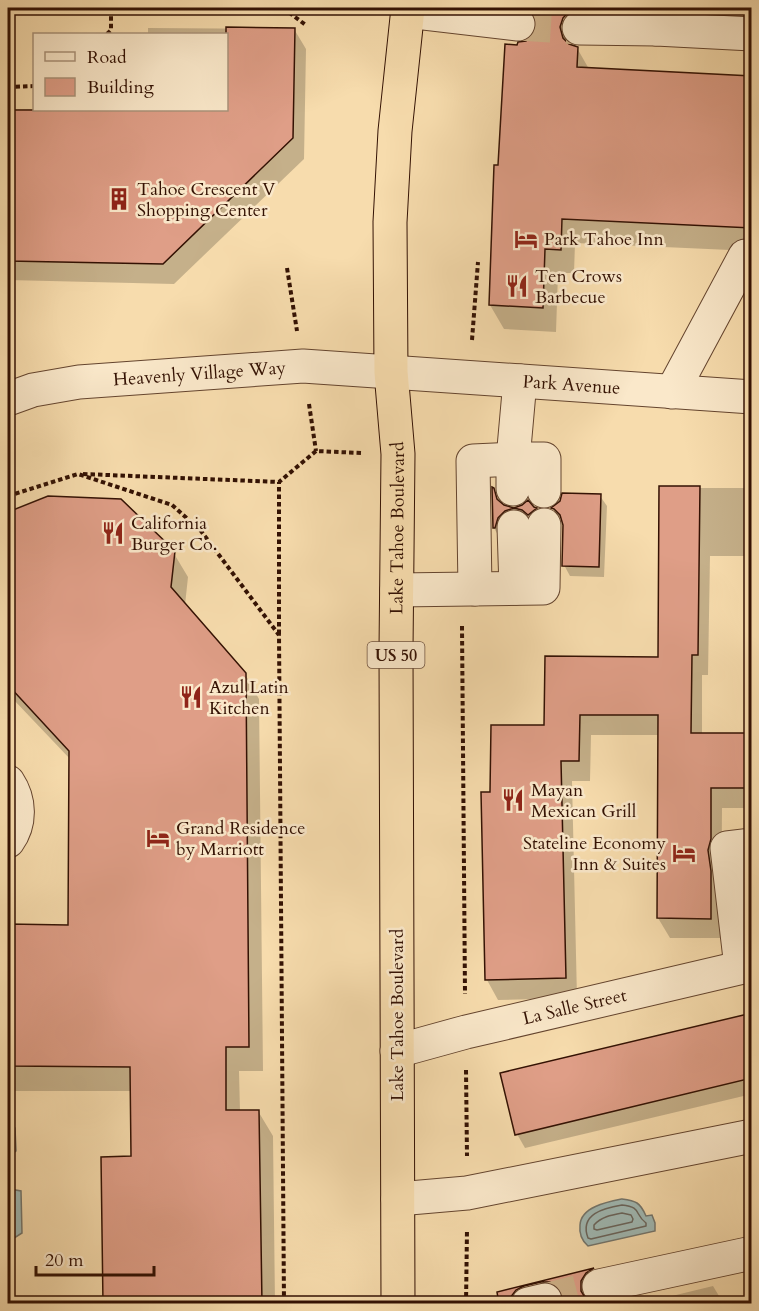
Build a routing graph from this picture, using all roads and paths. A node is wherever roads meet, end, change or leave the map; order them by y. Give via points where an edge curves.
1 (111, 8) edge
2 (283, 8) edge
3 (408, 9) edge
4 (658, 18) edge
5 (518, 24) tunnel mouth
6 (307, 27) dead end
7 (579, 28) tunnel mouth
8 (108, 33) edge
9 (752, 34) edge
10 (8, 87) edge
11 (33, 87) edge
12 (752, 257) edge
13 (391, 372) junction
14 (520, 381) junction
15 (672, 392) junction
16 (752, 397) edge
17 (8, 399) edge
18 (398, 454) junction
19 (78, 474) junction
20 (279, 482) junction
21 (8, 496) edge
22 (529, 526) dead end
23 (469, 588) junction
24 (397, 590) junction
25 (279, 634) junction
26 (8, 782) edge
27 (8, 841) edge
28 (752, 845) edge
29 (746, 966) edge
30 (466, 1032) junction
31 (397, 1051) junction
32 (466, 1078) dead end
33 (752, 1136) edge
34 (398, 1199) junction
35 (752, 1253) edge
36 (599, 1286) tunnel mouth
37 (285, 1304) edge
38 (398, 1304) edge

1 - 8 path
2 - 6 path
3 - 5 street
3 - 13 highway, Lake Tahoe Boulevard / US 50 via 390,222
4 - 7 street
4 - 9 street
10 - 11 path
12 - 15 street via 745,256
13 - 14 street, Park Avenue
13 - 17 street, Heavenly Village Way via 303,366 145,376 79,382
13 - 18 highway, Lake Tahoe Boulevard / US 50
14 - 15 street, Park Avenue
14 - 23 street via 524,480 473,461
15 - 16 street, Park Avenue
18 - 20 path via 316,451
18 - 24 highway, Lake Tahoe Boulevard / US 50
19 - 20 path
19 - 21 path
19 - 25 path via 172,505 201,531
20 - 25 path
22 - 23 street via 543,588
23 - 24 street
23 - 30 path
24 - 31 highway, Lake Tahoe Boulevard / US 50
25 - 37 path
26 - 27 street via 17,804 17,820
28 - 29 street via 727,848
29 - 30 street, La Salle Street
30 - 31 street, La Salle Street
30 - 32 path
31 - 34 highway, Lake Tahoe Boulevard / US 50
33 - 34 street via 467,1193
34 - 38 highway, Lake Tahoe Boulevard / US 50
35 - 36 street

